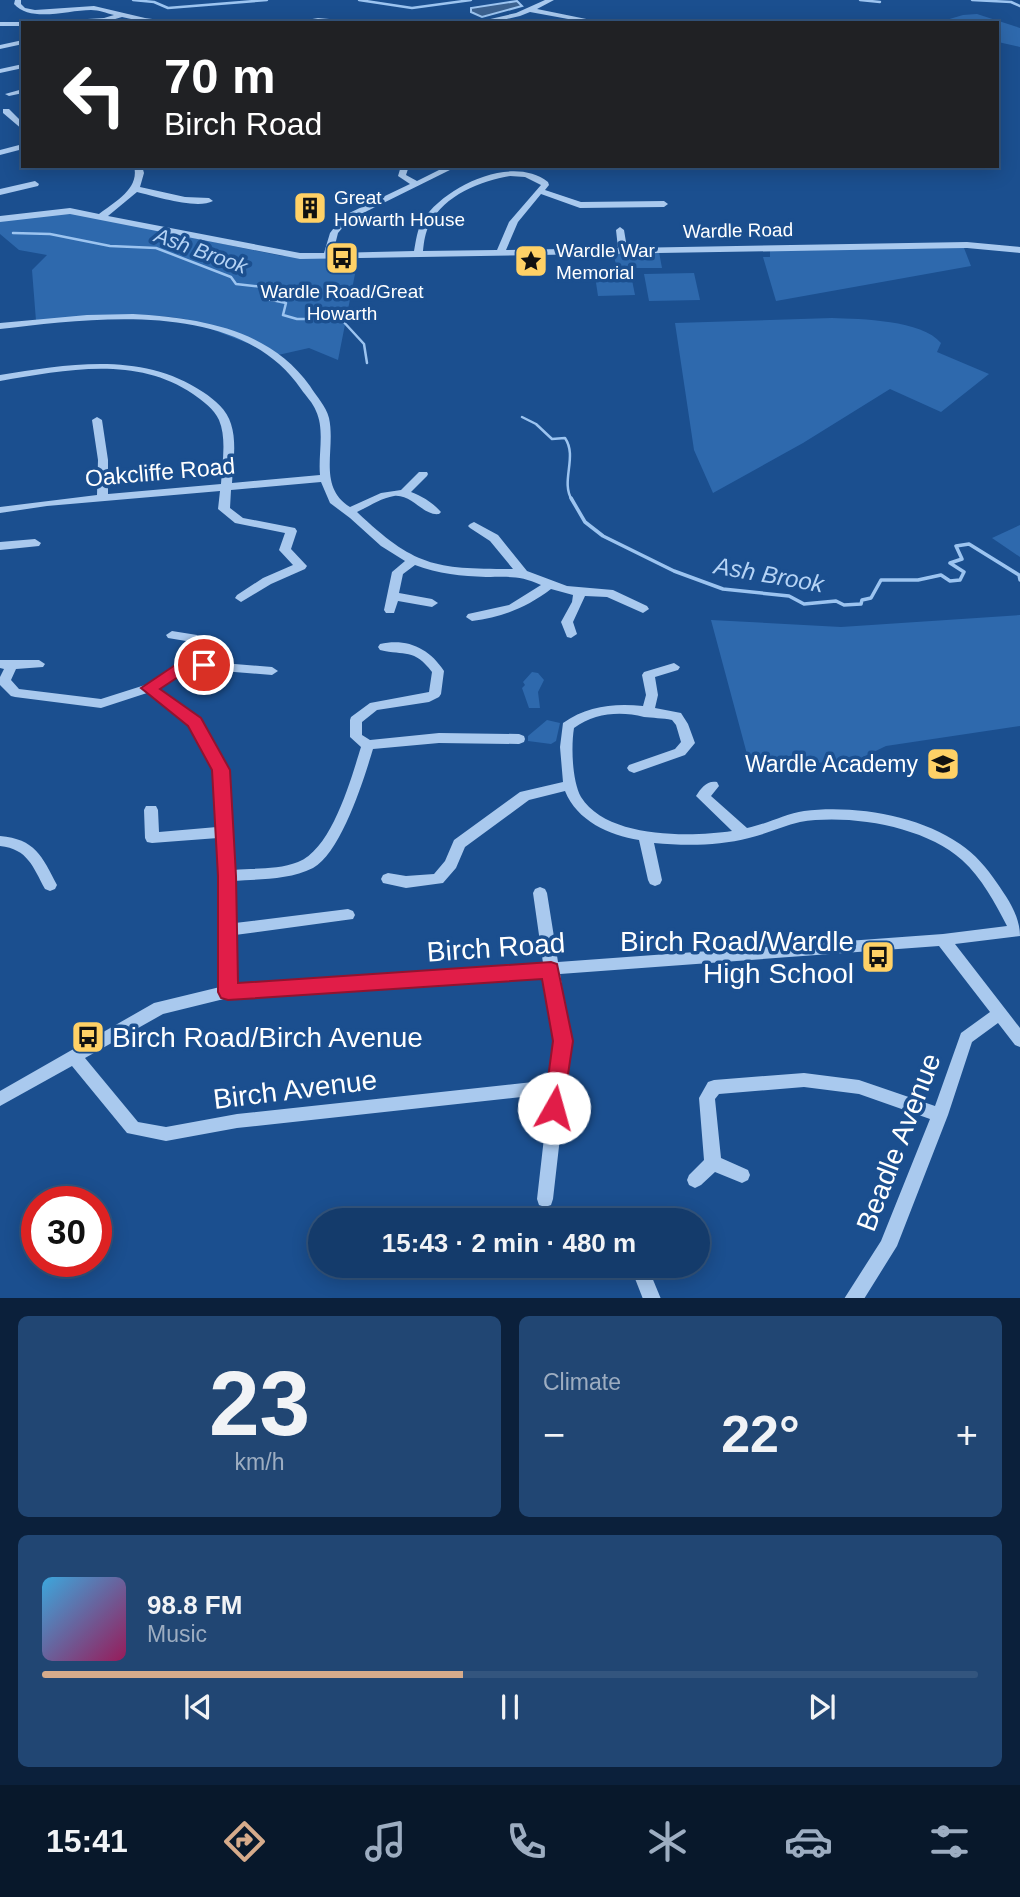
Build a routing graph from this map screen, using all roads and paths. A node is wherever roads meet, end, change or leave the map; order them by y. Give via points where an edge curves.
1 (18, 0) edge
2 (551, 0) edge
3 (530, 10) junction
4 (124, 14) junction
5 (88, 21) edge
6 (156, 21) edge
7 (310, 21) edge
8 (329, 21) edge
9 (491, 21) edge
10 (592, 21) edge
11 (0, 24) edge
12 (21, 24) edge
13 (21, 42) edge
14 (0, 47) edge
15 (21, 66) edge
16 (0, 71) edge
17 (21, 91) edge
18 (9, 94) dead end
19 (6, 111) dead end
20 (21, 126) edge
21 (21, 147) edge
22 (0, 153) edge
23 (139, 168) edge
24 (404, 168) edge
25 (450, 168) edge
26 (527, 170) edge
27 (46, 179) dead end
28 (417, 184) junction
29 (135, 189) junction
30 (541, 191) junction
31 (0, 192) edge
32 (209, 201) dead end
33 (664, 204) dead end
34 (103, 216) junction
35 (0, 219) edge
36 (620, 230) dead end
37 (623, 250) junction
38 (1020, 250) edge
39 (500, 253) junction
40 (418, 254) junction
41 (328, 256) junction
42 (0, 326) edge
43 (0, 378) edge
44 (97, 420) dead end
45 (423, 474) dead end
46 (325, 478) junction
47 (225, 487) junction
48 (405, 492) junction
49 (102, 498) junction
50 (0, 510) edge
51 (351, 511) junction
52 (435, 512) dead end
53 (474, 526) dead end
54 (35, 543) dead end
55 (0, 546) edge
56 (412, 562) junction
57 (523, 574) junction
58 (548, 585) junction
59 (580, 592) junction
60 (394, 596) junction
61 (242, 597) dead end
62 (432, 603) dead end
63 (643, 609) dead end
64 (390, 610) dead end
65 (472, 617) dead end
66 (571, 634) dead end
67 (172, 635) dead end
68 (384, 647) dead end
69 (190, 661) junction
70 (7, 664) edge
71 (39, 664) dead end
72 (674, 667) dead end
73 (272, 671) dead end
74 (149, 688) junction
75 (647, 713) junction
76 (519, 739) dead end
77 (368, 745) junction
78 (634, 768) dead end
79 (570, 785) junction
80 (712, 786) dead end
81 (152, 810) dead end
82 (225, 832) junction
83 (745, 834) junction
84 (645, 835) junction
85 (0, 841) edge
86 (227, 876) junction
87 (388, 879) dead end
88 (655, 880) dead end
89 (50, 885) dead end
90 (540, 893) dead end
91 (348, 915) dead end
92 (228, 930) junction
93 (1018, 930) edge
94 (943, 940) junction
95 (551, 970) junction
96 (228, 992) junction
97 (999, 1014) junction
98 (1020, 1040) edge
99 (74, 1057) junction
100 (556, 1086) junction
101 (0, 1099) edge
102 (940, 1115) junction
103 (713, 1163) junction
104 (742, 1175) dead end
105 (695, 1180) dead end
106 (545, 1199) dead end
107 (644, 1278) edge
108 (652, 1298) edge
109 (853, 1298) edge

1 - 4 street via 23,10 35,12 94,8
2 - 3 street
3 - 9 street
3 - 10 street
4 - 5 street
4 - 6 street
7 - 8 street
11 - 12 street
13 - 14 street
15 - 16 street
17 - 18 street
19 - 20 street
21 - 22 street
23 - 29 street
24 - 28 street via 402,176
25 - 28 street
26 - 30 street via 544,182
26 - 40 street via 463,188 438,206 424,224
27 - 31 street via 37,189
28 - 41 street via 346,218 334,233
29 - 32 street
29 - 34 street
30 - 33 street via 580,205
30 - 39 street via 509,226
34 - 35 street, Wardle Road via 69,211
34 - 41 street, Wardle Road via 285,254
36 - 37 street
37 - 38 street, Wardle Road via 967,245
37 - 39 street, Wardle Road
39 - 40 street, Wardle Road
40 - 41 street, Wardle Road
42 - 46 street via 74,318 162,317 211,327 255,343 272,352 303,382 323,412
43 - 47 street via 60,368 120,366 140,368 196,390 219,410 228,429
44 - 49 street
45 - 48 street
46 - 47 street, Oakcliffe Road
46 - 51 street via 332,500
47 - 49 street, Oakcliffe Road
47 - 61 street via 224,509 240,521 291,531 285,550 301,566
48 - 51 street via 394,491
48 - 52 street
49 - 50 street, Oakcliffe Road
51 - 56 street via 380,542
53 - 57 street via 495,538
54 - 55 street
56 - 57 street via 445,570
56 - 60 street via 398,572
57 - 58 street
58 - 59 street
58 - 65 street via 525,604
59 - 63 street via 609,593
59 - 66 street via 567,622
60 - 62 street
60 - 64 street
67 - 69 street via 193,638
68 - 77 street via 418,650 438,671 438,687 429,698 374,706 356,720 356,737
69 - 73 street
69 - 74 street
70 - 71 street
70 - 74 street via 4,681 15,692 101,704
72 - 75 street via 648,675 652,695
74 - 82 street via 195,722 221,770
75 - 78 street via 676,716 688,743 680,752
75 - 79 street via 590,711 579,715 568,726
76 - 77 street via 439,738
77 - 86 street via 328,845 314,861 290,870
79 - 84 street via 578,802 595,819 616,830
79 - 87 street via 525,796 459,844 438,879
80 - 83 street via 703,796
81 - 82 street via 152,838
82 - 86 street
83 - 84 street via 706,840
83 - 93 street via 808,816 860,817 925,832 971,859 988,878
84 - 88 street
85 - 89 street via 28,848
86 - 92 street
90 - 95 street
91 - 92 street
92 - 96 street
93 - 94 street, Birch Road
94 - 95 street, Birch Road
94 - 97 street
95 - 96 street, Birch Road
95 - 100 street via 563,1041
96 - 99 street, Birch Road via 159,1008
97 - 98 street
97 - 102 street, Beadle Avenue via 966,1038
99 - 100 street, Birch Avenue via 133,1128 166,1134 237,1121
99 - 101 street, Birch Road
100 - 106 street
102 - 103 street via 859,1087 804,1080 714,1087 707,1098
102 - 109 street, Beadle Avenue via 888,1246
103 - 104 street
103 - 105 street
107 - 108 street

